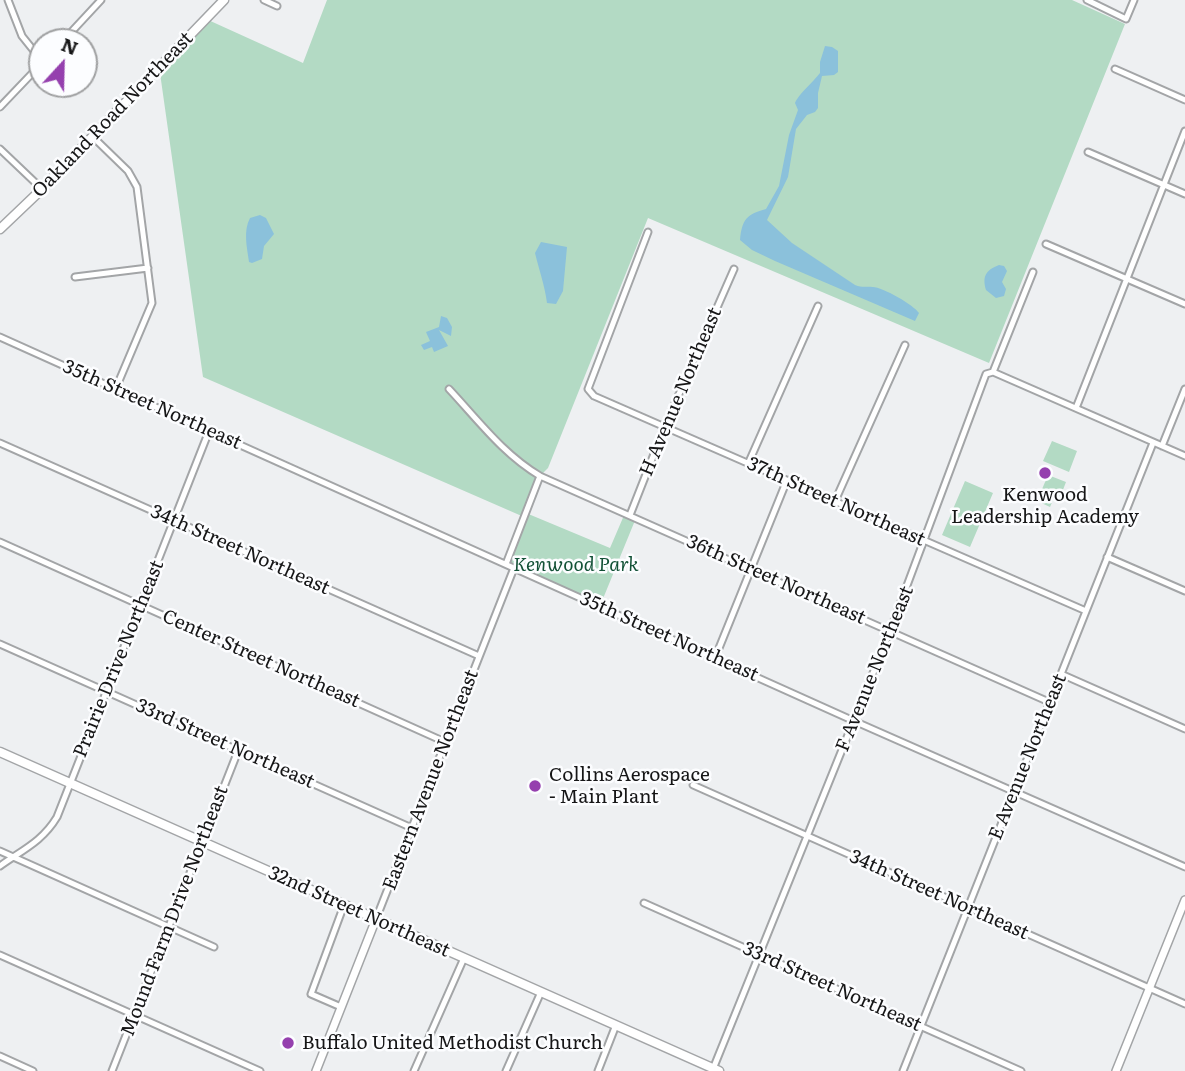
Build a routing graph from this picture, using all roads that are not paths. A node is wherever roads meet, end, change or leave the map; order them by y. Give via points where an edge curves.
1 (8, 0) edge
2 (102, 0) edge
3 (224, 0) edge
4 (264, 0) edge
5 (1087, 0) edge
6 (1134, 0) edge
7 (277, 6) dead end
8 (75, 28) edge
9 (28, 44) edge
10 (1115, 69) dead end
11 (28, 77) edge
12 (1185, 100) edge
13 (0, 107) edge
14 (1185, 131) edge
15 (93, 137) junction
16 (0, 149) edge
17 (1088, 152) dead end
18 (1164, 185) junction
19 (42, 189) junction
20 (1185, 194) edge
21 (0, 229) edge
22 (648, 232) dead end
23 (1046, 244) dead end
24 (148, 268) junction
25 (734, 269) dead end
26 (1033, 272) dead end
27 (75, 277) dead end
28 (1128, 279) junction
29 (1185, 304) edge
30 (818, 306) dead end
31 (0, 337) edge
32 (905, 345) dead end
33 (993, 372) junction
34 (116, 388) junction
35 (449, 389) dead end
36 (1185, 389) edge
37 (1076, 408) junction
38 (664, 426) junction
39 (209, 430) junction
40 (0, 443) edge
41 (1153, 443) junction
42 (1162, 446) junction
43 (1185, 456) edge
44 (748, 464) junction
45 (540, 476) junction
46 (787, 481) junction
47 (835, 502) junction
48 (630, 515) junction
49 (174, 521) junction
50 (0, 542) edge
51 (925, 542) junction
52 (1107, 557) junction
53 (506, 564) junction
54 (514, 568) junction
55 (751, 569) junction
56 (1185, 591) edge
57 (139, 604) junction
58 (1086, 611) junction
59 (890, 631) junction
60 (0, 644) edge
61 (480, 656) junction
62 (715, 658) junction
63 (1061, 674) junction
64 (106, 691) junction
65 (1049, 702) junction
66 (854, 721) junction
67 (1185, 729) edge
68 (445, 743) junction
69 (238, 751) junction
70 (0, 752) edge
71 (70, 783) junction
72 (693, 785) dead end
73 (1014, 791) junction
74 (412, 828) junction
75 (808, 836) junction
76 (202, 842) junction
77 (0, 851) edge
78 (13, 858) junction
79 (0, 866) edge
80 (1185, 867) edge
81 (1185, 900) edge
82 (644, 903) dead end
83 (344, 905) junction
84 (968, 908) junction
85 (376, 919) junction
86 (168, 927) junction
87 (214, 947) dead end
88 (760, 955) junction
89 (0, 956) edge
90 (464, 958) junction
91 (1149, 988) junction
92 (541, 992) junction
93 (1185, 1004) edge
94 (341, 1007) junction
95 (134, 1015) junction
96 (616, 1025) junction
97 (920, 1026) junction
98 (0, 1056) edge
99 (715, 1070) edge
100 (33, 1071) edge
101 (113, 1071) edge
102 (260, 1071) edge
103 (316, 1071) edge
104 (414, 1071) edge
105 (506, 1071) edge
106 (598, 1071) edge
107 (902, 1071) edge
108 (1021, 1071) edge
109 (1116, 1071) edge

1 - 9 street
2 - 8 street
3 - 15 main road, Oakland Road Northeast
4 - 7 street
5 - 6 street via 1126,19
10 - 12 street
11 - 13 street
14 - 18 street
15 - 19 main road, Oakland Road Northeast
15 - 24 street via 128,171 137,187
16 - 19 street
17 - 18 street
18 - 20 street
18 - 28 street
19 - 21 main road, Oakland Road Northeast
22 - 38 street, 37th Street Northeast via 588,389 594,396
23 - 28 street
24 - 27 street
24 - 34 street via 152,303
25 - 38 street, H Avenue Northeast
26 - 33 street, F Avenue Northeast
28 - 29 street
28 - 37 street
30 - 44 street
31 - 34 street, 35th Street Northeast
32 - 47 street
33 - 37 street
33 - 51 street, F Avenue Northeast via 986,374
34 - 39 street, 35th Street Northeast
35 - 45 street, 36th Street Northeast via 504,449
36 - 42 street
37 - 41 street
38 - 44 street, 37th Street Northeast
38 - 48 street, H Avenue Northeast
39 - 49 street, Prairie Drive Northeast
39 - 53 street, 35th Street Northeast
40 - 49 street, 34th Street Northeast
41 - 42 street
41 - 52 street, E Avenue Northeast
42 - 43 street
44 - 46 street, 37th Street Northeast
45 - 48 street, 36th Street Northeast
45 - 53 street
46 - 47 street, 37th Street Northeast
46 - 55 street
47 - 51 street, 37th Street Northeast
48 - 55 street, 36th Street Northeast
49 - 57 street, Prairie Drive Northeast
49 - 61 street, 34th Street Northeast
50 - 57 street, Center Street Northeast
51 - 58 street, 37th Street Northeast
51 - 59 street, F Avenue Northeast
52 - 56 street
52 - 58 street, E Avenue Northeast
53 - 54 street, 35th Street Northeast
54 - 61 street, Eastern Avenue Northeast
54 - 62 street, 35th Street Northeast
55 - 59 street, 36th Street Northeast
55 - 62 street
57 - 64 street, Prairie Drive Northeast
57 - 68 street, Center Street Northeast
58 - 63 street, E Avenue Northeast
59 - 65 street, 36th Street Northeast
59 - 66 street, F Avenue Northeast
60 - 64 street, 33rd Street Northeast
61 - 68 street, Eastern Avenue Northeast
62 - 66 street, 35th Street Northeast
63 - 65 street, E Avenue Northeast
63 - 67 street
64 - 69 street, 33rd Street Northeast
64 - 71 street, Prairie Drive Northeast
65 - 73 street, E Avenue Northeast
66 - 73 street, 35th Street Northeast
66 - 75 street, F Avenue Northeast
68 - 74 street, Eastern Avenue Northeast
69 - 74 street, 33rd Street Northeast
69 - 76 street, Mound Farm Drive Northeast
70 - 71 main road, 32nd Street Northeast
71 - 76 main road, 32nd Street Northeast
71 - 78 street, Prairie Drive Northeast via 50,829
72 - 75 street, 34th Street Northeast
73 - 80 street, 35th Street Northeast
73 - 84 street, E Avenue Northeast
74 - 85 street, Eastern Avenue Northeast
75 - 84 street, 34th Street Northeast
75 - 88 street, F Avenue Northeast
76 - 83 main road, 32nd Street Northeast
76 - 86 street, Mound Farm Drive Northeast
77 - 78 street
78 - 79 street, Prairie Drive Northeast
78 - 86 street
81 - 91 street
82 - 88 street, 33rd Street Northeast
83 - 85 main road, 32nd Street Northeast
83 - 94 street via 311,994
84 - 91 street, 34th Street Northeast
84 - 97 street, E Avenue Northeast
85 - 90 main road, 32nd Street Northeast
85 - 94 street, Eastern Avenue Northeast
86 - 87 street
86 - 95 street, Mound Farm Drive Northeast
88 - 97 street, 33rd Street Northeast
88 - 99 street, F Avenue Northeast
89 - 95 street
90 - 92 main road, 32nd Street Northeast
90 - 104 street
91 - 93 street, 34th Street Northeast
91 - 109 street
92 - 96 main road, 32nd Street Northeast
92 - 105 street
94 - 103 street, Eastern Avenue Northeast
95 - 101 street, Mound Farm Drive Northeast
95 - 102 street
96 - 99 main road, 32nd Street Northeast
96 - 106 street
97 - 107 street, E Avenue Northeast
97 - 108 street, 33rd Street Northeast
98 - 100 street

